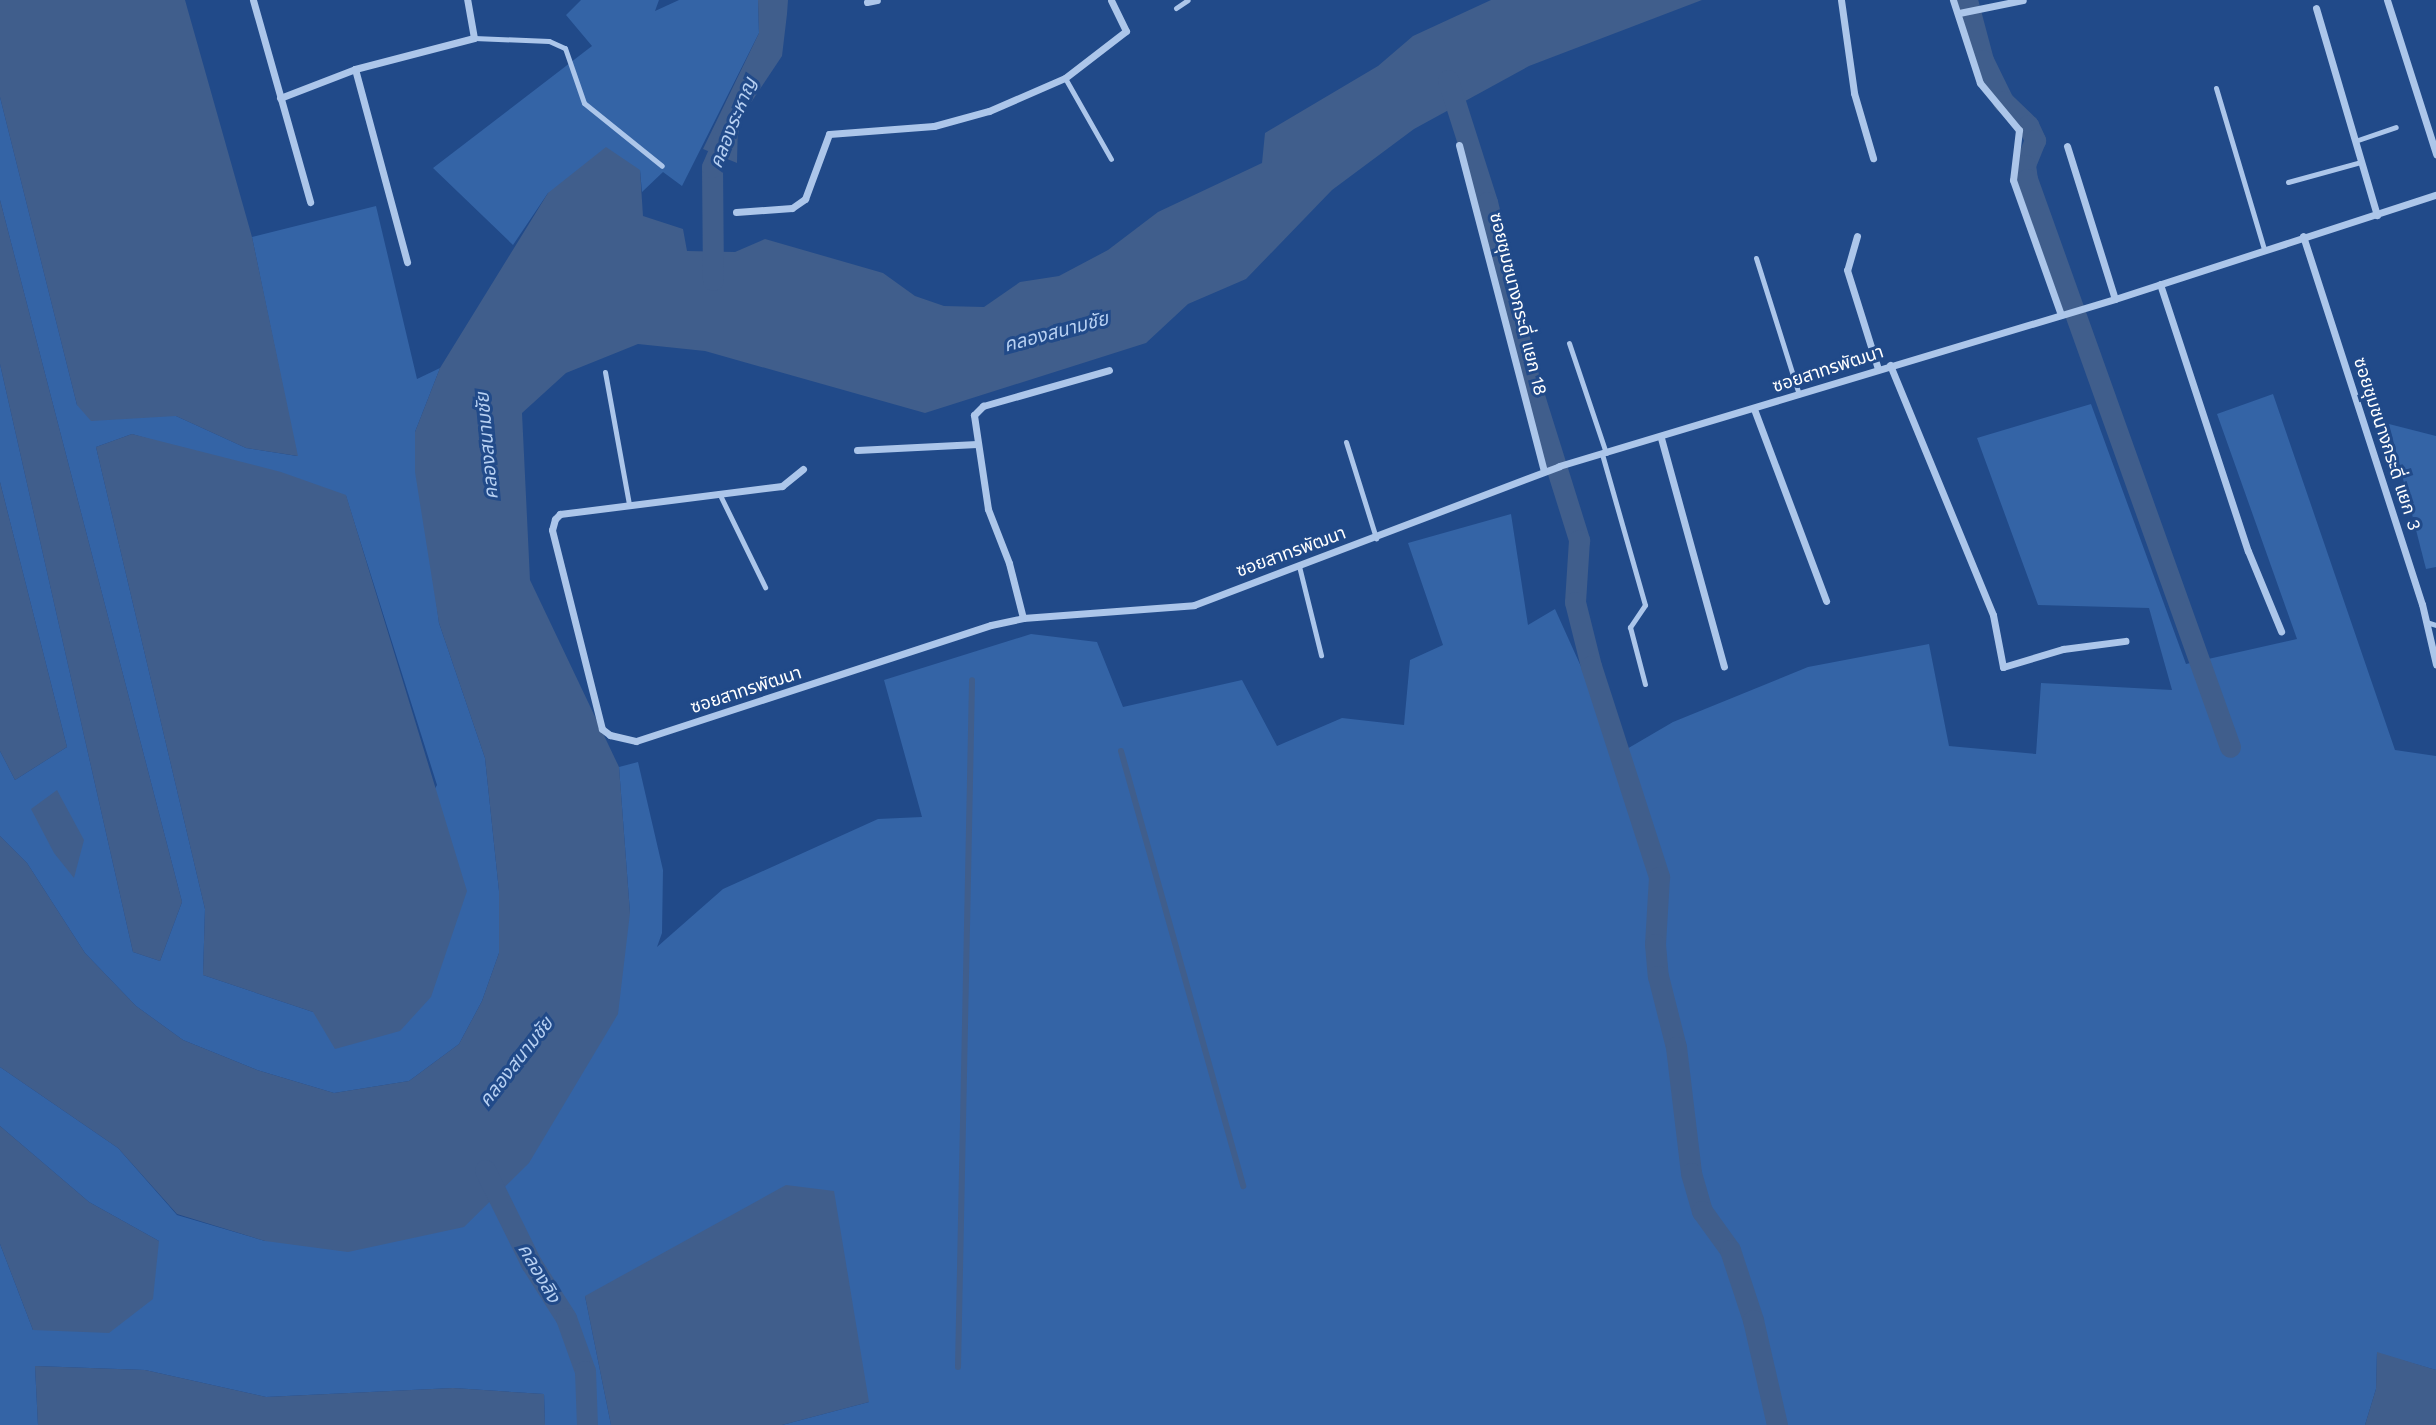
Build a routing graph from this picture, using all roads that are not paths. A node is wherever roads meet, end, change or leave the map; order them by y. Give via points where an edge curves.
1 (253, 0) edge
2 (467, 0) edge
3 (877, 0) edge
4 (1111, 0) edge
5 (1188, 0) edge
6 (1841, 0) edge
7 (1953, 0) edge
8 (2023, 0) edge
9 (2387, 0) edge
10 (2009, 1) edge
11 (867, 2) dead end
12 (1175, 8) dead end
13 (2316, 8) dead end
14 (1966, 12) junction
15 (474, 38) junction
16 (355, 69) junction
17 (1065, 78) junction
18 (2216, 88) dead end
19 (280, 98) junction
20 (2396, 127) dead end
21 (2355, 141) junction
22 (1459, 145) dead end
23 (2067, 146) dead end
24 (2436, 154) edge
25 (1873, 158) dead end
26 (1111, 159) dead end
27 (2361, 162) junction
28 (662, 166) dead end
29 (2288, 182) dead end
30 (2436, 195) edge
31 (310, 202) dead end
32 (736, 212) dead end
33 (2377, 215) junction
34 (1857, 236) dead end
35 (2303, 236) junction
36 (2264, 249) junction
37 (1756, 258) dead end
38 (407, 262) dead end
39 (2160, 284) junction
40 (2116, 299) junction
41 (2063, 314) junction
42 (1569, 343) dead end
43 (1890, 365) junction
44 (1878, 369) junction
45 (1109, 370) dead end
46 (605, 372) dead end
47 (1799, 394) junction
48 (1754, 409) junction
49 (1661, 438) junction
50 (1346, 442) dead end
51 (977, 444) junction
52 (857, 450) dead end
53 (1604, 454) junction
54 (803, 469) dead end
55 (1547, 470) junction
56 (718, 492) junction
57 (629, 504) junction
58 (1376, 538) junction
59 (1298, 566) junction
60 (765, 587) dead end
61 (1826, 601) dead end
62 (1023, 618) junction
63 (2426, 622) junction
64 (2436, 625) edge
65 (2281, 631) dead end
66 (2125, 641) dead end
67 (1321, 655) dead end
68 (2436, 664) edge
69 (1724, 666) dead end
70 (1645, 684) dead end

1 - 19 street
2 - 15 street
3 - 11 street
4 - 17 street via 1126,31
5 - 12 lane
6 - 25 street via 1850,74
7 - 14 street
8 - 10 street
9 - 24 street
10 - 14 street
13 - 21 street
14 - 41 street via 1980,83 2019,130 2013,180
15 - 16 street
15 - 28 lane via 549,41 565,48 584,103
16 - 19 street
16 - 38 street
17 - 26 lane
17 - 32 street via 989,111 934,126 829,134 805,199 792,208
18 - 36 lane
19 - 31 street
20 - 21 lane
21 - 27 street
22 - 55 street, ซอยชุมชนางกระดี่ แยก 18
23 - 40 street
27 - 29 lane
27 - 33 street
30 - 33 street, ซอยสาทรพัฒนา
33 - 35 street, ซอยสาทรพัฒนา
34 - 44 street via 1847,270
35 - 36 street, ซอยสาทรพัฒนา
35 - 63 street, ซอยชุมชนางกระดี่ แยก 3
36 - 39 street, ซอยสาทรพัฒนา
37 - 47 lane
39 - 40 street, ซอยสาทรพัฒนา
39 - 65 street via 2248,551
40 - 41 street, ซอยสาทรพัฒนา
41 - 43 street, ซอยสาทรพัฒนา
42 - 53 lane
43 - 44 street, ซอยสาทรพัฒนา
43 - 66 street via 1993,615 2003,667 2063,649
44 - 47 street, ซอยสาทรพัฒนา
45 - 51 street via 976,409
46 - 57 lane
47 - 48 street, ซอยสาทรพัฒนา
48 - 49 street, ซอยสาทรพัฒนา
48 - 61 street
49 - 53 street, ซอยสาทรพัฒนา
49 - 69 street
50 - 58 lane
51 - 52 street
51 - 62 street via 988,509
53 - 55 street, ซอยสาทรพัฒนา
53 - 70 lane via 1645,605 1630,626
54 - 56 street, ซอยสาทรพัฒนา via 782,486
55 - 58 street, ซอยสาทรพัฒนา
56 - 57 street, ซอยสาทรพัฒนา
56 - 60 lane
57 - 62 street, ซอยสาทรพัฒนา via 560,514 552,530 602,729 619,739 649,737
58 - 59 street, ซอยสาทรพัฒนา
59 - 62 street, ซอยสาทรพัฒนา via 1175,609
59 - 67 lane
63 - 64 lane
63 - 68 street, ซอยชุมชนางกระดี่ แยก 3

